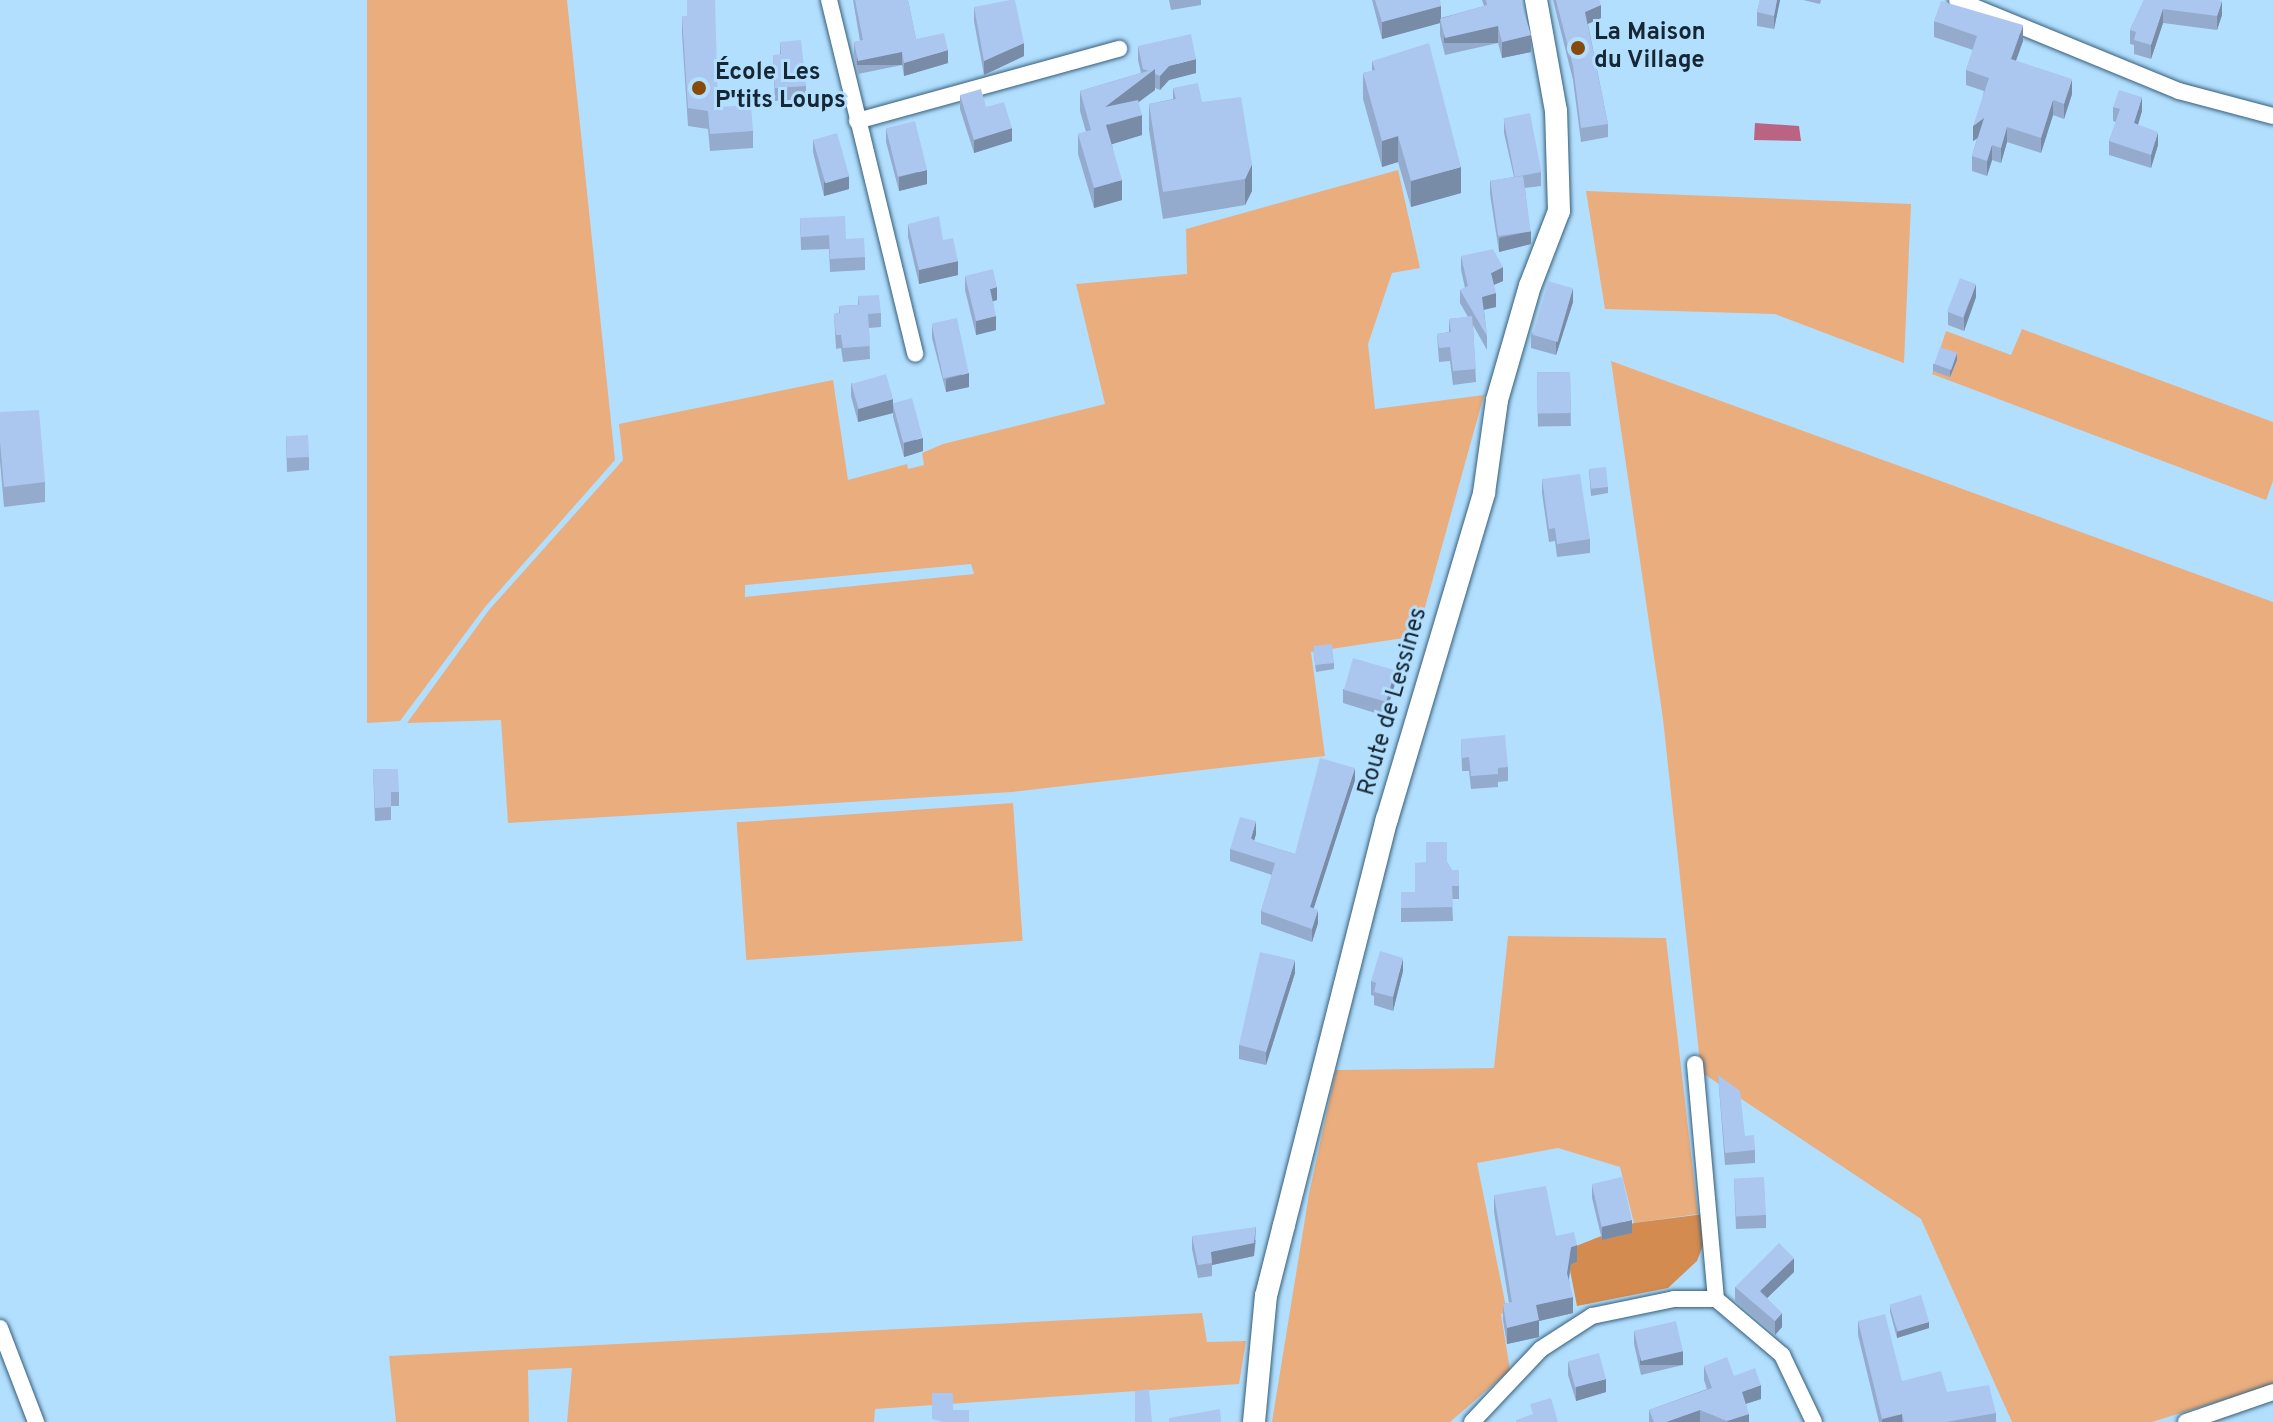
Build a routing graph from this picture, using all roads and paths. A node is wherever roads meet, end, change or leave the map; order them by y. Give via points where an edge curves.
1 (829, 0) edge
2 (1536, 0) edge
3 (1957, 0) edge
4 (1119, 49) dead end
5 (2273, 116) edge
6 (857, 121) junction
7 (915, 354) dead end
8 (1695, 1064) dead end
9 (1716, 1299) junction
10 (0, 1328) edge
11 (2273, 1392) edge
12 (36, 1422) edge
13 (1254, 1422) edge
14 (1472, 1422) edge
15 (1814, 1422) edge
16 (2186, 1422) edge

1 - 6 street
2 - 13 main road, Route de Lessines via 1556,111 1559,211 1530,286 1497,400 1484,493 1387,819 1266,1296
3 - 5 street via 2179,91
4 - 6 street
6 - 7 street
8 - 9 street
9 - 14 street via 1674,1299 1592,1316 1541,1349
9 - 15 street via 1782,1355
10 - 12 street
11 - 16 street

